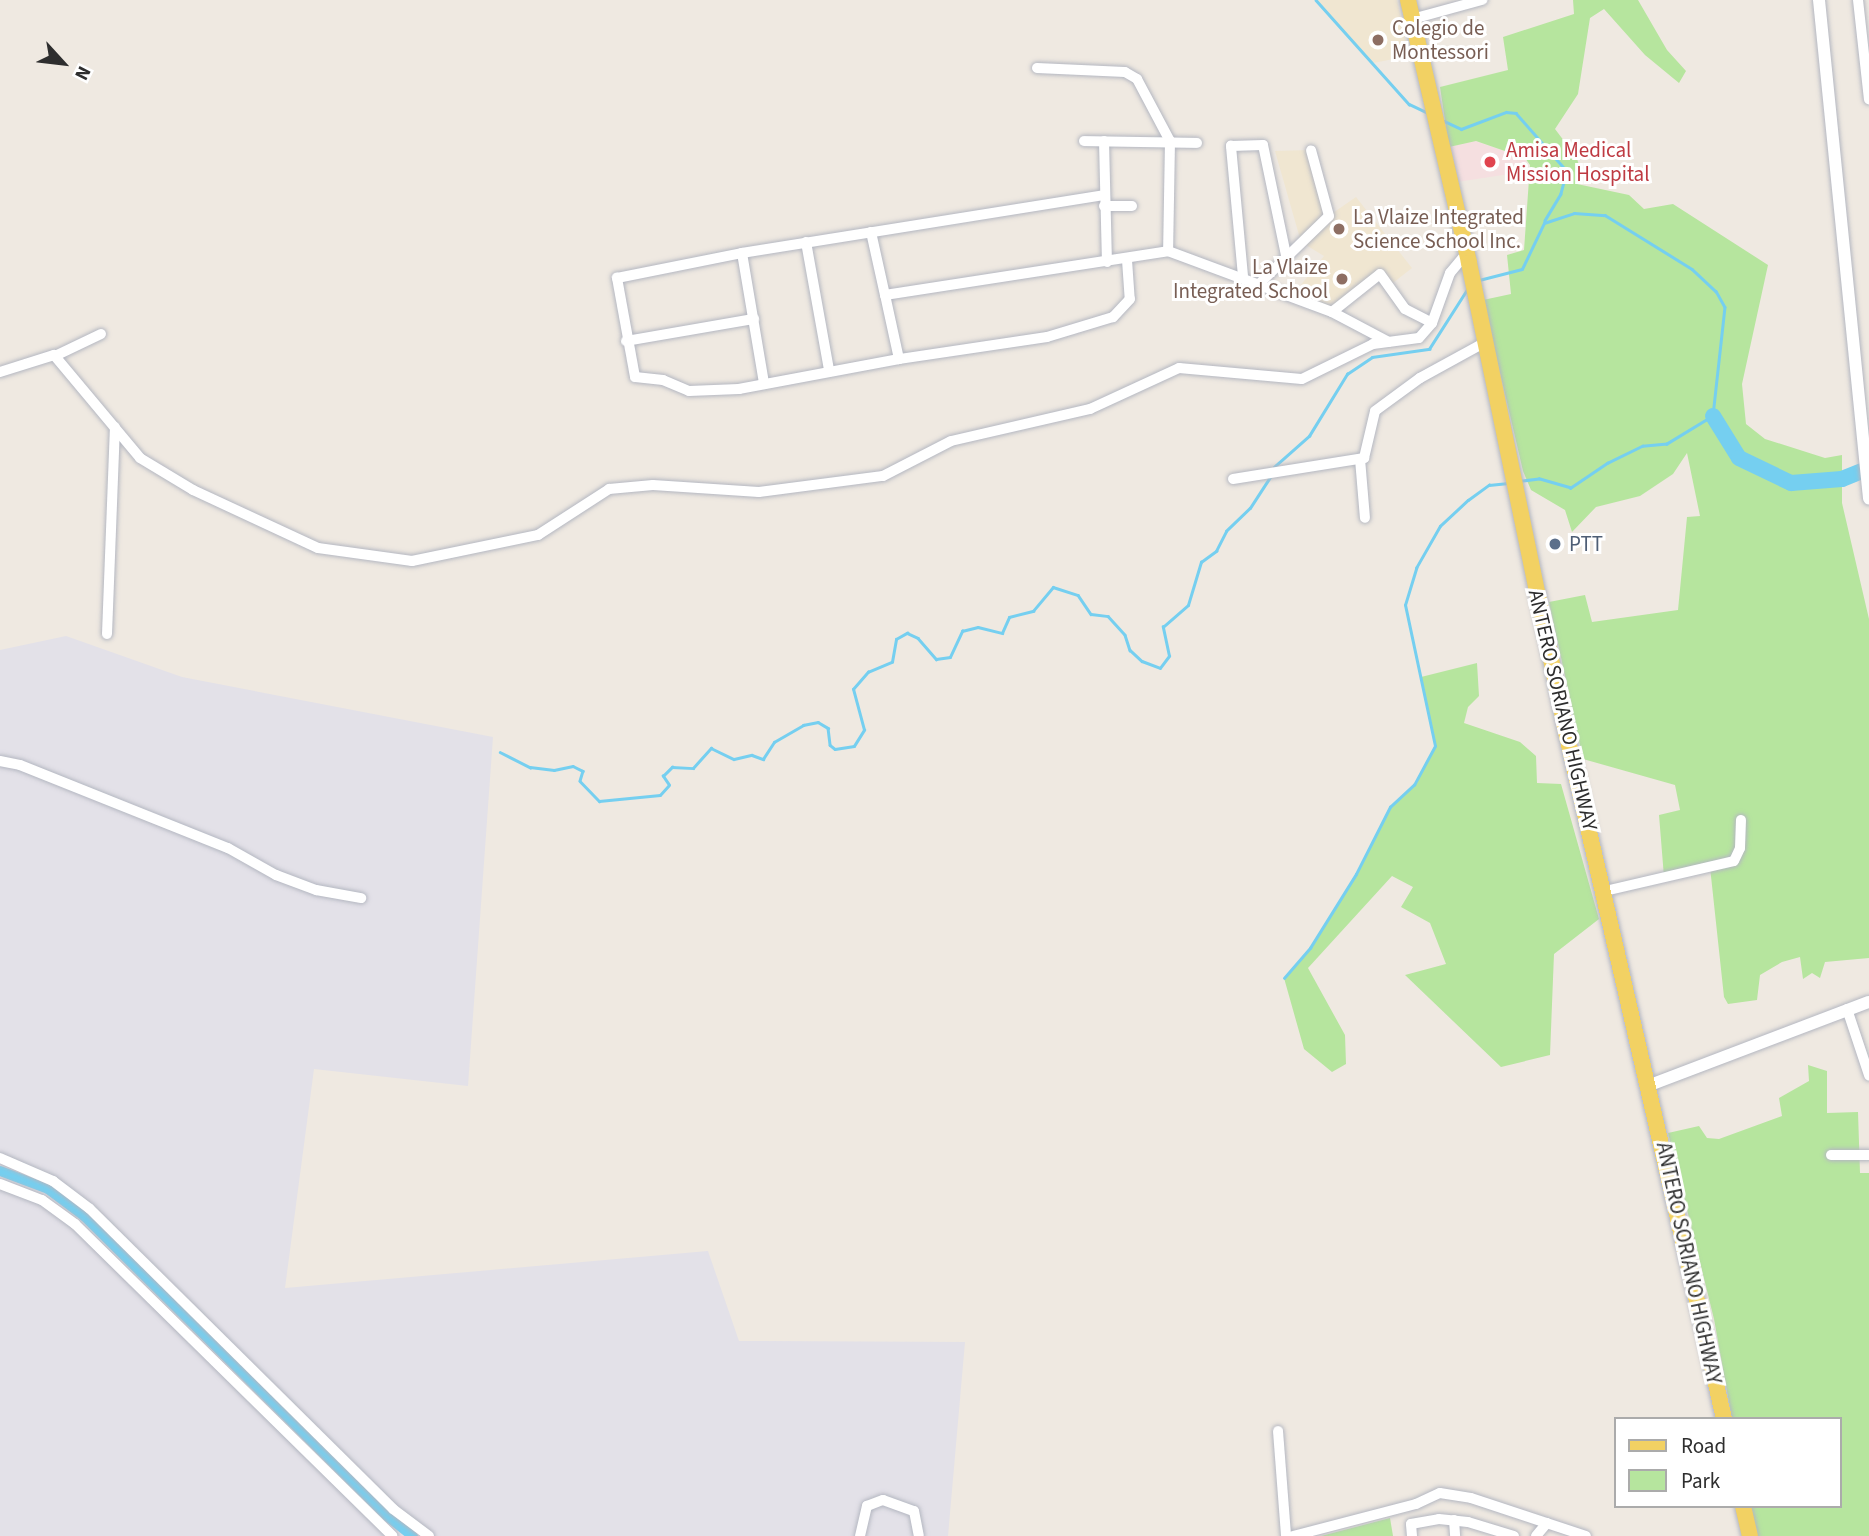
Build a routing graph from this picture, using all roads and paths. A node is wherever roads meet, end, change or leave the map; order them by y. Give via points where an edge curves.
1 (1408, 0) edge
2 (1482, 0) edge
3 (1819, 0) edge
4 (1858, 0) edge
5 (1412, 19) junction
6 (1037, 68) dead end
7 (1869, 99) edge
8 (1104, 141) junction
9 (1170, 141) junction
10 (1084, 142) dead end
11 (1196, 143) dead end
12 (1311, 150) dead end
13 (1103, 201) junction
14 (1132, 205) dead end
15 (871, 232) junction
16 (806, 242) junction
17 (1168, 251) junction
18 (742, 253) junction
19 (1467, 253) junction
20 (1286, 255) junction
21 (1128, 260) junction
22 (1107, 262) junction
23 (1242, 276) junction
24 (1260, 283) junction
25 (886, 295) junction
26 (1332, 312) junction
27 (754, 319) junction
28 (1432, 323) junction
29 (101, 334) dead end
30 (626, 341) junction
31 (1389, 342) junction
32 (1484, 342) junction
33 (55, 356) junction
34 (899, 359) junction
35 (829, 370) junction
36 (0, 372) edge
37 (764, 383) junction
38 (115, 427) junction
39 (1360, 460) junction
40 (1233, 479) dead end
41 (1869, 498) edge
42 (1365, 518) dead end
43 (107, 634) dead end
44 (0, 761) edge
45 (1741, 820) dead end
46 (1605, 891) junction
47 (361, 898) dead end
48 (1869, 1002) edge
49 (1847, 1009) junction
50 (1869, 1075) edge
51 (1650, 1085) junction
52 (1831, 1155) dead end
53 (1869, 1155) edge
54 (0, 1158) edge
55 (0, 1184) edge
56 (251, 1368) junction
57 (235, 1383) junction
58 (1724, 1417) edge
59 (1278, 1431) dead end
60 (1743, 1508) edge
61 (1454, 1520) junction
62 (1547, 1523) junction
63 (392, 1536) edge
64 (429, 1536) edge
65 (860, 1536) edge
66 (919, 1536) edge
67 (1286, 1536) edge
68 (1293, 1536) edge
69 (1412, 1536) edge
70 (1455, 1536) edge
71 (1514, 1536) edge
72 (1536, 1536) edge
73 (1586, 1536) edge
74 (1750, 1536) edge

1 - 5 main road, ANTERO SORIANO HIGHWAY
2 - 5 street
3 - 41 street
4 - 7 street
5 - 19 main road, ANTERO SORIANO HIGHWAY
6 - 9 street via 1133,74
8 - 9 street
8 - 10 street
8 - 13 street
9 - 11 street
9 - 17 street
12 - 20 street via 1329,216
13 - 14 street
13 - 15 street
13 - 22 street
15 - 16 street
15 - 25 street
16 - 18 street
16 - 35 street
17 - 21 street
17 - 23 street
18 - 27 street
18 - 30 street via 617,278
19 - 28 street via 1450,273
19 - 32 main road, ANTERO SORIANO HIGHWAY
20 - 23 street via 1263,145 1231,146
20 - 24 street
21 - 22 street
21 - 34 street via 1130,299 1113,317 1047,337
22 - 25 street
23 - 24 street
24 - 26 street
25 - 34 street
26 - 28 street via 1380,274 1405,309
26 - 31 street
27 - 30 street
27 - 37 street
28 - 31 street via 1419,338
29 - 33 street
30 - 37 street via 635,377 663,380 689,391
31 - 38 street via 1373,344 1302,379 1179,368 1090,409 951,442 870,479 759,492 653,485 608,489 538,536 412,561 318,548 193,490 140,458
32 - 39 street via 1420,378 1375,411 1367,455
32 - 46 main road, ANTERO SORIANO HIGHWAY
33 - 36 street via 43,355
33 - 38 street
34 - 35 street
35 - 37 street
38 - 43 street
39 - 40 street
39 - 42 street
44 - 47 street via 216,843 316,891
45 - 46 street via 1740,848 1734,861
46 - 51 main road, ANTERO SORIANO HIGHWAY
48 - 49 street
49 - 50 street
49 - 51 street
51 - 58 main road, ANTERO SORIANO HIGHWAY
52 - 53 street
54 - 56 street via 39,1173 90,1209
55 - 57 street via 42,1200 75,1224
56 - 57 street
56 - 64 street via 393,1509
57 - 63 street
59 - 67 street
60 - 74 main road
61 - 69 street via 1411,1524
61 - 70 street
61 - 71 street
62 - 68 street via 1440,1493 1416,1504
62 - 72 street
62 - 73 street
65 - 66 street via 867,1506 883,1500 914,1510

